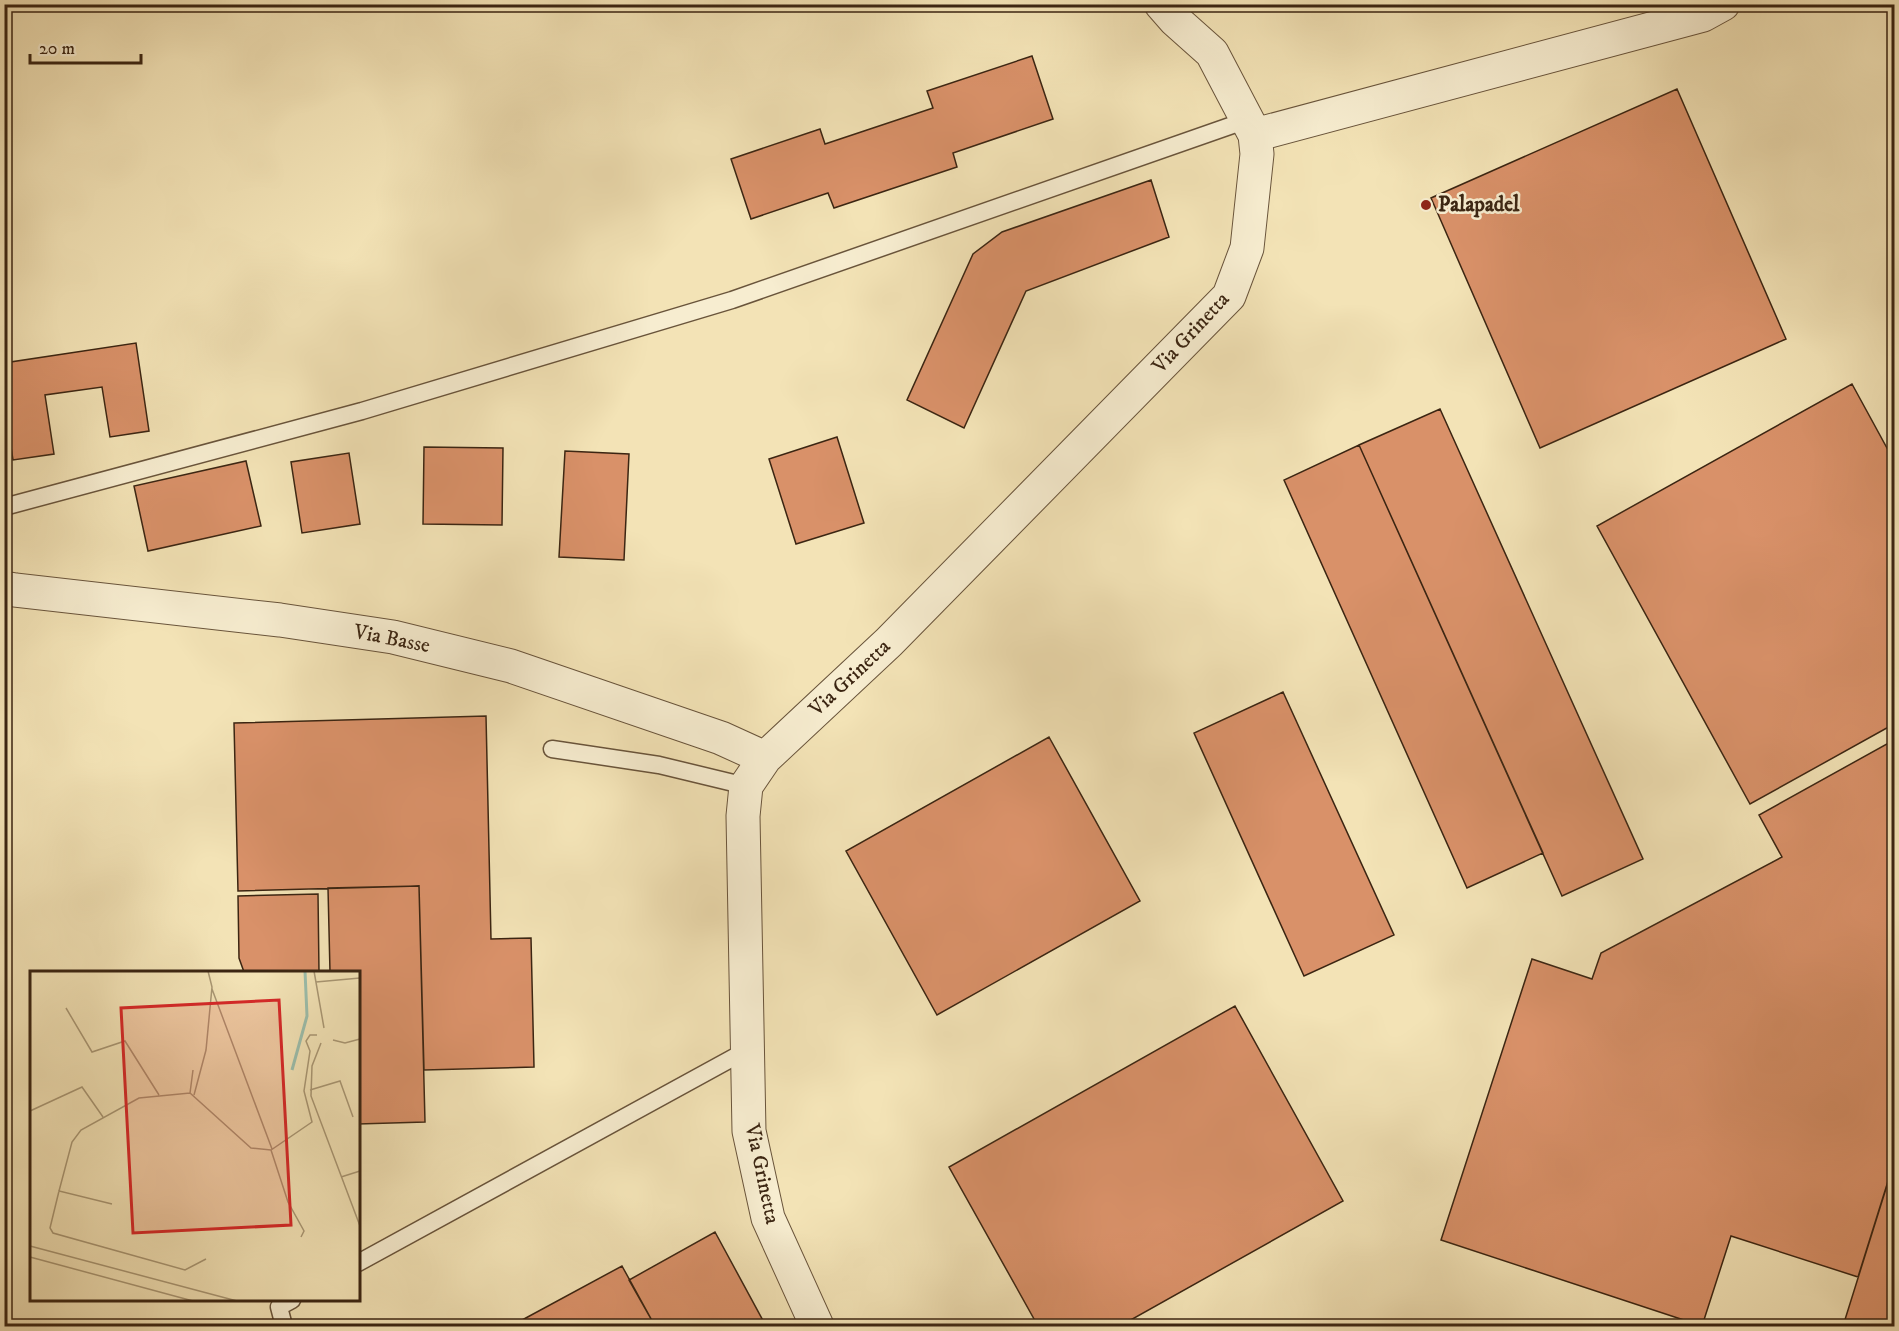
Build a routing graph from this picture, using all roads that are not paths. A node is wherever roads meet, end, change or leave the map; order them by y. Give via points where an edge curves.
1 (1161, 4) edge
2 (1723, 4) edge
3 (1251, 128) junction
4 (4, 507) edge
5 (4, 588) edge
6 (552, 749) dead end
7 (765, 758) junction
8 (746, 786) junction
9 (749, 1049) junction
10 (360, 1262) edge
11 (289, 1301) edge
12 (284, 1326) edge
13 (817, 1326) edge

1 - 3 street, Via Grinetta via 1212,53
2 - 3 street via 1703,15
3 - 4 lane via 732,300 362,411
3 - 7 street, Via Grinetta via 1257,154 1247,248 1229,297 889,642
5 - 7 street, Via Basse via 393,637 511,666 721,738
6 - 8 lane via 659,765
7 - 8 street, Via Grinetta
8 - 9 street, Via Grinetta via 743,816
9 - 10 lane
9 - 13 street, Via Grinetta via 749,1131 768,1218
11 - 12 lane via 279,1307

